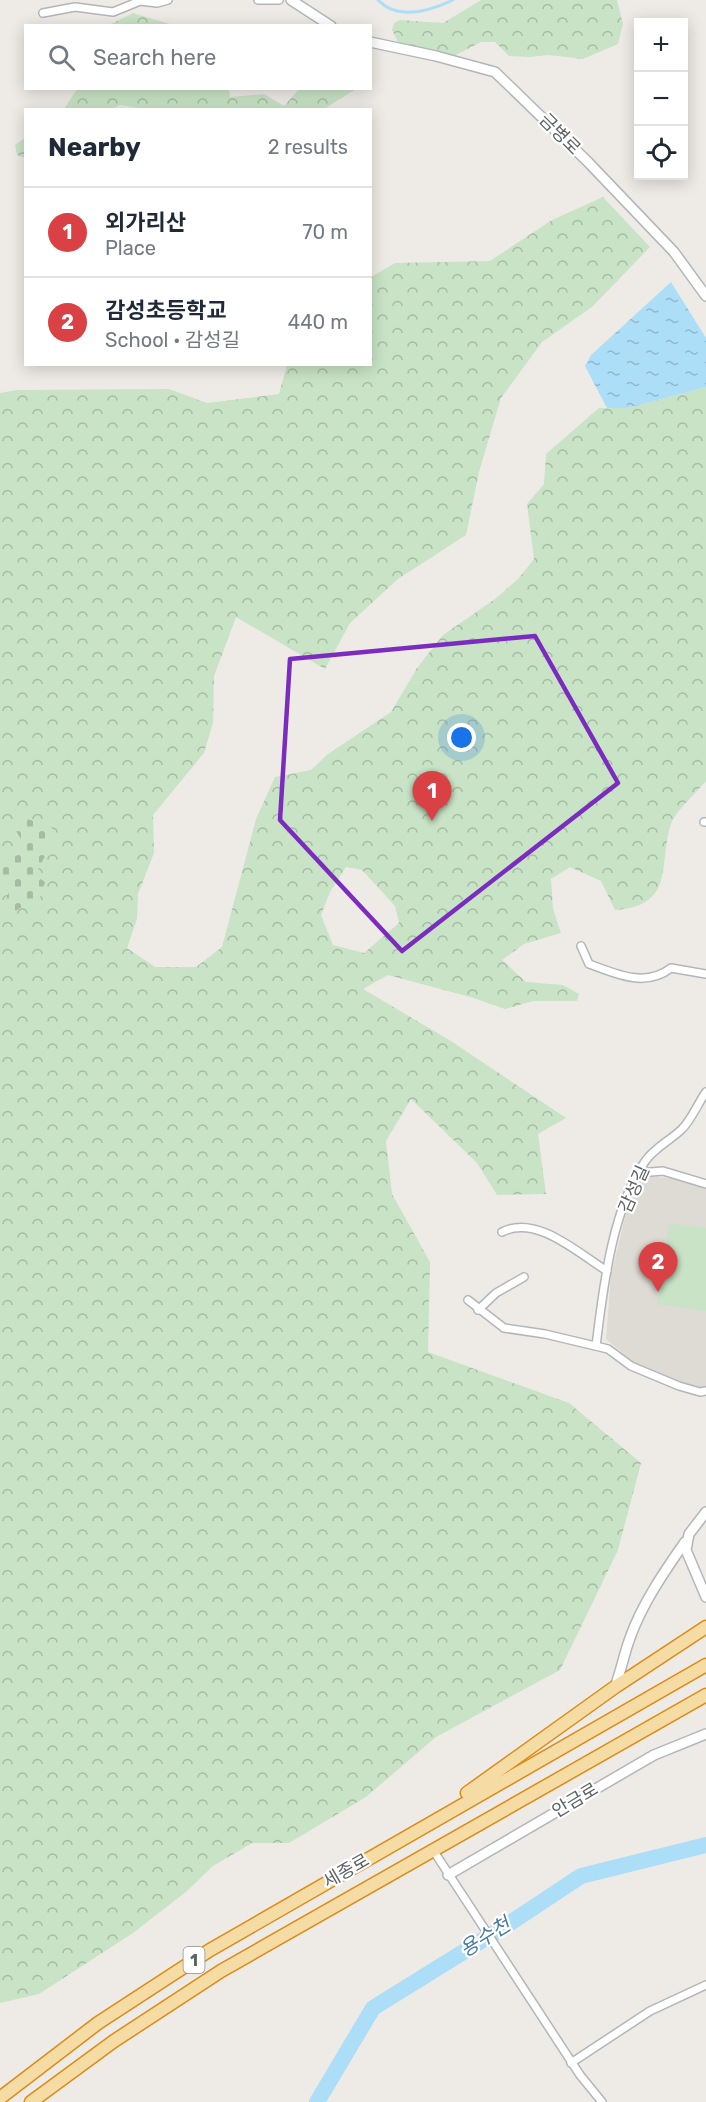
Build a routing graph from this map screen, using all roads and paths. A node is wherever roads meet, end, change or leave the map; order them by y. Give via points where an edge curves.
1 (168, 0) edge
2 (258, 0) edge
3 (279, 0) edge
4 (291, 0) edge
5 (43, 13) dead end
6 (328, 24) edge
7 (372, 42) edge
8 (706, 296) edge
9 (582, 946) dead end
10 (706, 974) edge
11 (706, 1092) edge
12 (638, 1173) junction
13 (706, 1184) edge
14 (502, 1232) dead end
15 (607, 1271) junction
16 (524, 1277) dead end
17 (468, 1300) dead end
18 (478, 1310) junction
19 (596, 1346) junction
20 (706, 1391) edge
21 (706, 1512) edge
22 (685, 1542) junction
23 (706, 1597) edge
24 (706, 1627) edge
25 (706, 1665) edge
26 (615, 1687) junction
27 (706, 1695) edge
28 (706, 1734) edge
29 (400, 1840) junction
30 (433, 1850) junction
31 (448, 1875) junction
32 (706, 1985) edge
33 (571, 2062) junction
34 (0, 2098) edge
35 (31, 2102) edge
36 (602, 2102) edge

1 - 5 street via 140,1 113,12 75,7
2 - 3 street
4 - 6 street
7 - 8 street, 금병로 via 495,72 646,221
9 - 10 street via 589,964 621,976 653,979 671,968
11 - 12 street, 감성길 via 682,1129 656,1148
12 - 13 street via 663,1171
12 - 15 street, 감성길 via 626,1199
14 - 15 street via 514,1226 537,1227
15 - 19 street, 감성길
16 - 18 street via 496,1293
17 - 18 street
18 - 19 street via 504,1328
19 - 20 street via 655,1377
21 - 22 street
22 - 23 street
22 - 26 street via 641,1613
24 - 26 highway
25 - 29 highway, 세종로 / 1
26 - 29 highway
27 - 30 highway, 세종로 / 1
28 - 31 street, 안금로 via 654,1755
29 - 34 highway, 세종로 / 1 via 159,1982
30 - 31 street
30 - 35 highway, 세종로 / 1 via 221,1971 114,2041
31 - 33 street
32 - 33 street via 650,2011
33 - 36 street

